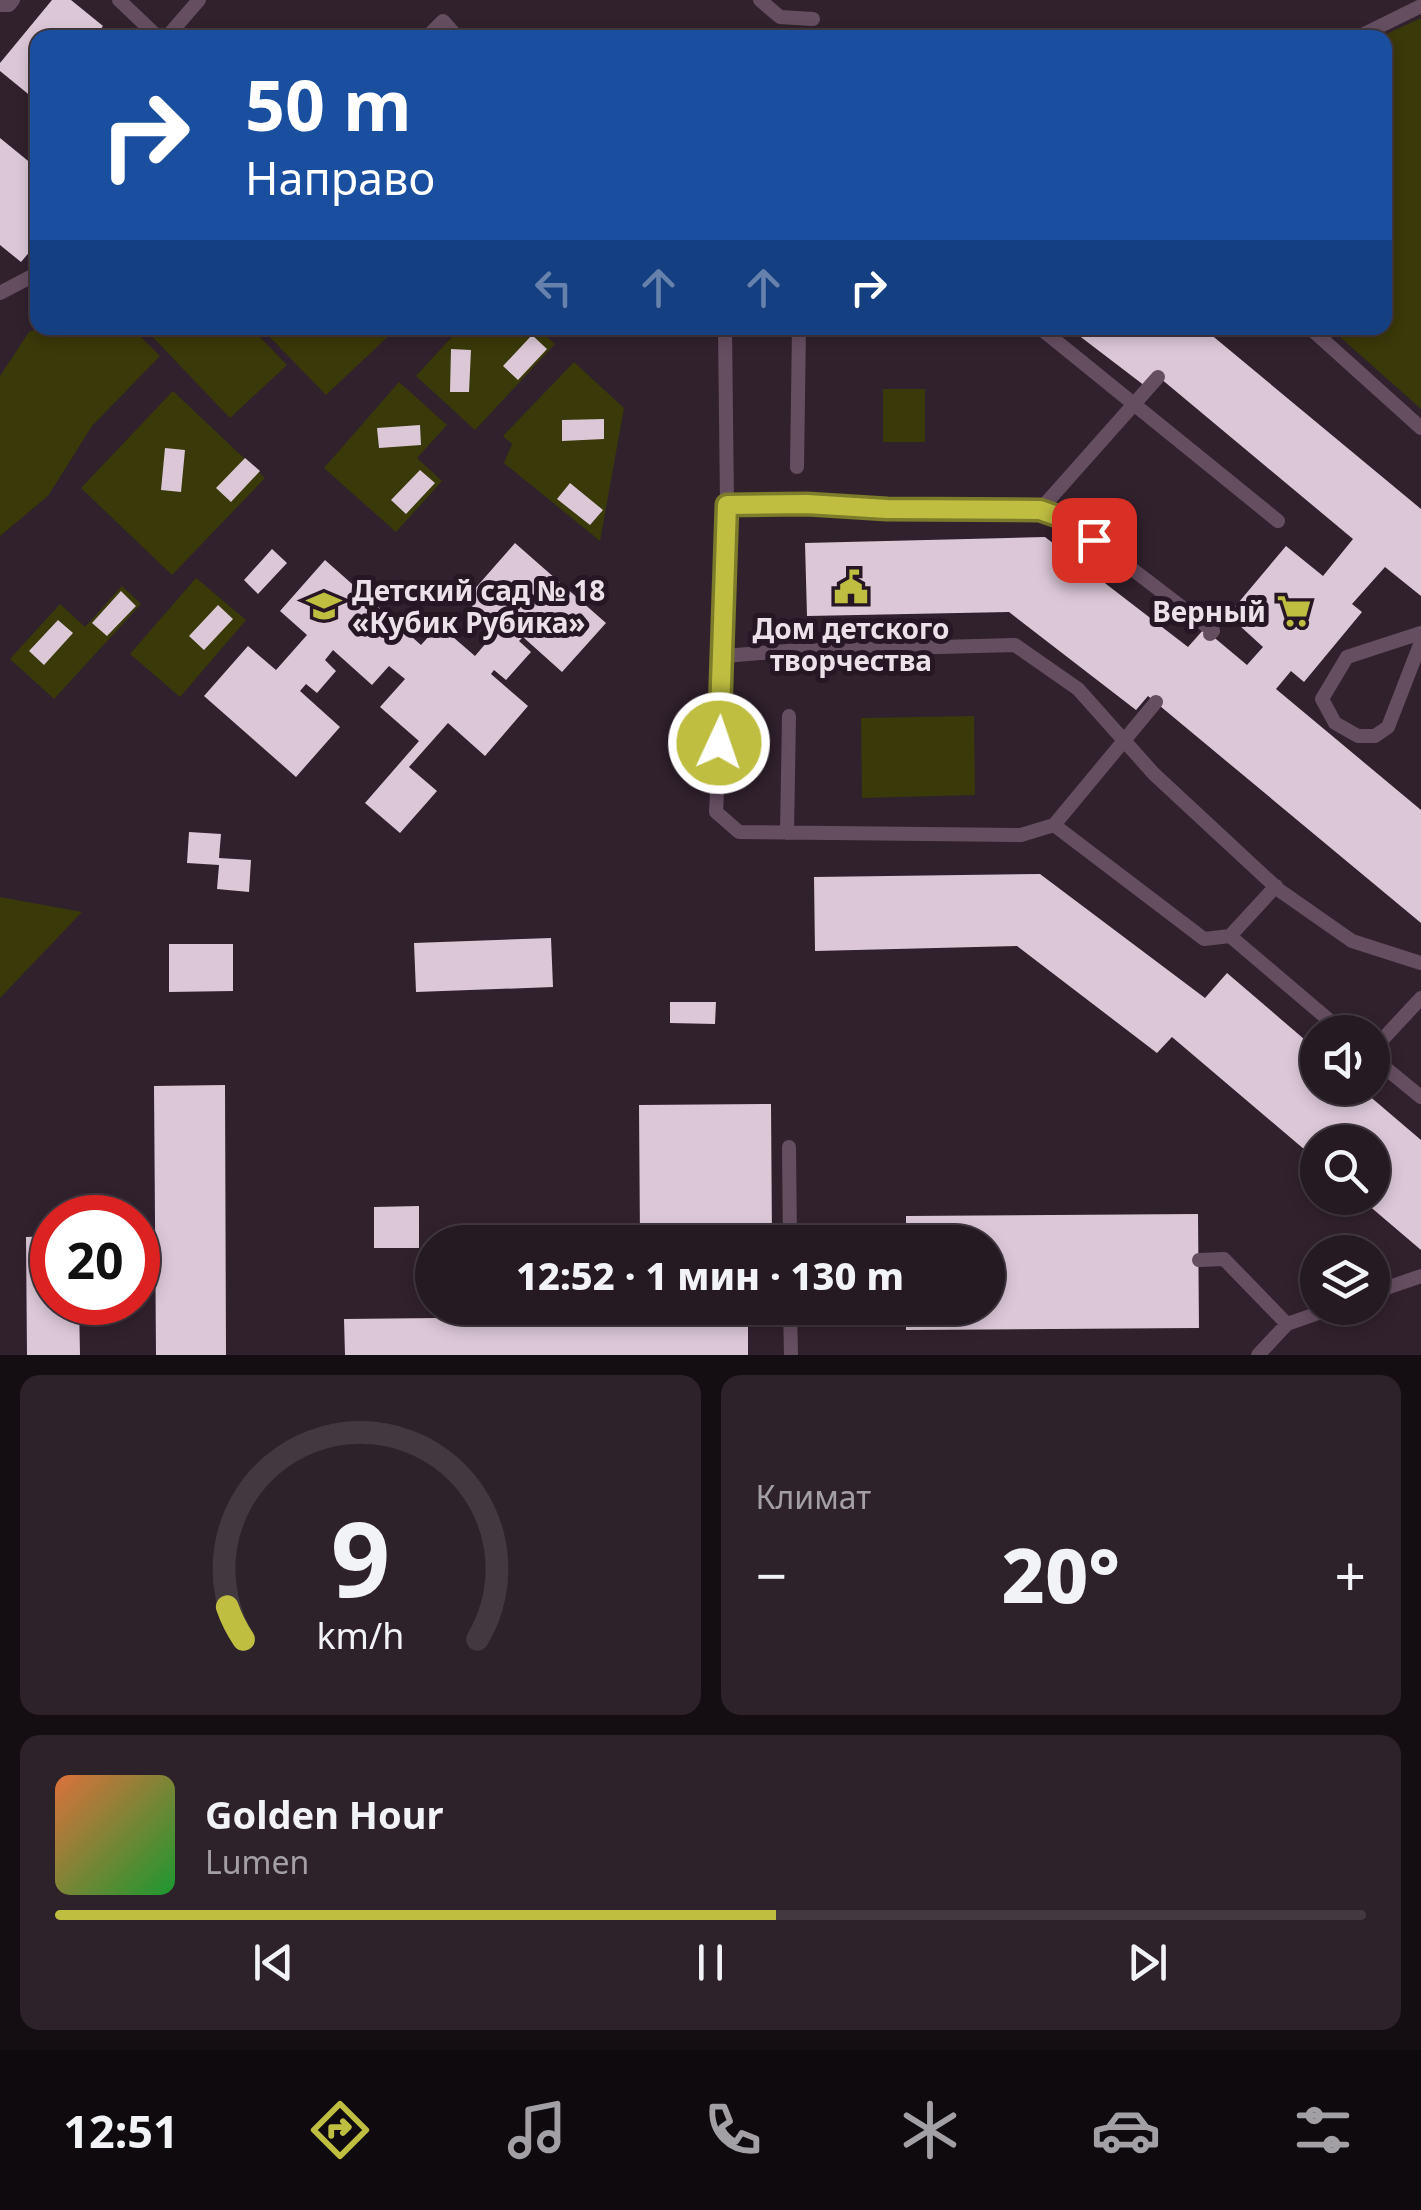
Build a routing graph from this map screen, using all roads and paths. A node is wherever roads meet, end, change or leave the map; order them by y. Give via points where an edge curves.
1 (13, 0) edge
2 (119, 0) edge
3 (199, 0) edge
4 (760, 0) edge
5 (0, 4) edge
6 (1421, 6) edge
7 (813, 19) dead end
8 (153, 30) edge
9 (170, 30) edge
10 (1372, 30) edge
11 (30, 277) edge
12 (0, 293) edge
13 (725, 335) edge
14 (799, 335) edge
15 (1049, 335) edge
16 (1318, 335) edge
17 (1158, 377) dead end
18 (1136, 402) junction
19 (1421, 428) edge
20 (797, 467) dead end
21 (727, 505) junction
22 (1040, 510) junction
23 (1278, 521) dead end
24 (1421, 633) edge
25 (1210, 634) dead end
26 (1421, 642) edge
27 (724, 656) junction
28 (1156, 702) dead end
29 (789, 716) dead end
30 (1124, 741) junction
31 (1054, 825) junction
32 (786, 832) junction
33 (1276, 886) junction
34 (1230, 936) junction
35 (1421, 963) edge
36 (1421, 998) edge
37 (1323, 1015) edge
38 (1390, 1031) edge
39 (1390, 1072) edge
40 (1421, 1097) edge
41 (789, 1147) dead end
42 (790, 1225) edge
43 (1199, 1260) dead end
44 (1421, 1276) edge
45 (1390, 1287) edge
46 (1300, 1319) edge
47 (1287, 1324) junction
48 (790, 1325) edge
49 (790, 1355) edge
50 (1258, 1355) edge

1 - 5 lane
2 - 8 lane
3 - 9 lane
4 - 7 lane via 780,17
6 - 10 lane
11 - 12 lane
13 - 21 lane
14 - 20 lane
15 - 18 lane
16 - 19 lane
17 - 18 lane
18 - 22 lane
18 - 23 lane
21 - 22 lane
21 - 27 lane
22 - 25 lane via 1068,520
24 - 26 lane via 1347,658 1322,700 1335,723 1358,736 1388,727
27 - 30 lane via 1015,646 1078,689
27 - 32 lane via 716,812 739,832
28 - 30 lane
29 - 32 lane
30 - 31 lane
30 - 33 lane
31 - 32 lane via 1021,835
31 - 34 lane via 1204,939
33 - 34 lane
33 - 35 lane via 1352,941
34 - 37 lane
36 - 38 lane
39 - 40 lane
41 - 42 lane
43 - 47 lane via 1224,1259
44 - 45 lane
46 - 47 lane
47 - 50 lane
48 - 49 lane

